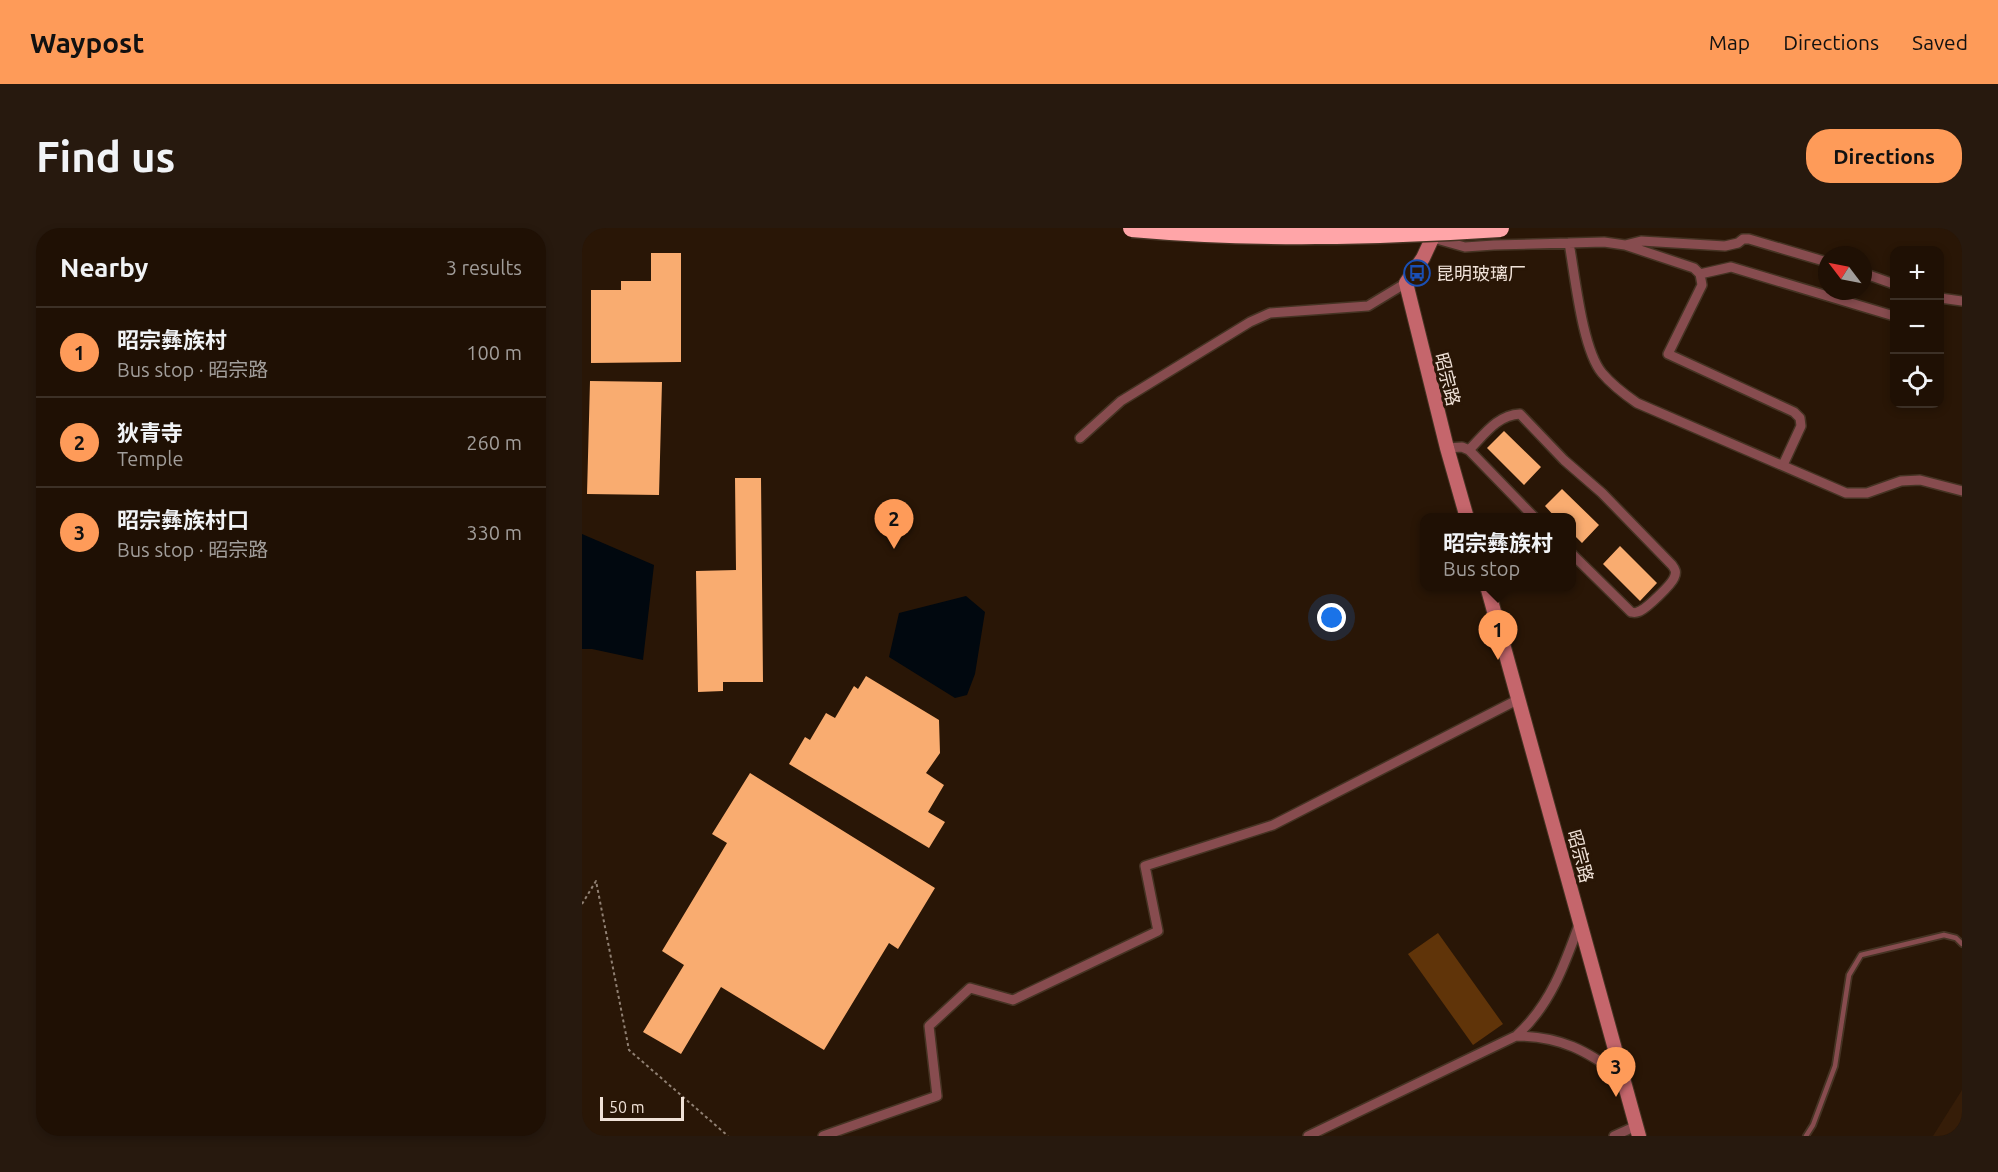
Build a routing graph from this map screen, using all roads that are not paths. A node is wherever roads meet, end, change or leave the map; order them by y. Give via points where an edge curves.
1 (1132, 228) edge
2 (1500, 228) edge
3 (1435, 233) edge
4 (1569, 243) junction
5 (1625, 245) junction
6 (1818, 259) edge
7 (1700, 274) junction
8 (1872, 276) edge
9 (1406, 283) junction
10 (1890, 283) edge
11 (1944, 299) edge
12 (1962, 301) edge
13 (1890, 315) edge
14 (1080, 438) dead end
15 (1447, 448) junction
16 (1469, 450) junction
17 (1783, 465) junction
18 (1962, 491) edge
19 (1466, 513) edge
20 (1530, 513) edge
21 (1576, 558) edge
22 (1488, 591) edge
23 (1519, 699) junction
24 (1580, 922) junction
25 (1962, 944) edge
26 (1516, 1036) junction
27 (1623, 1077) junction
28 (1638, 1131) edge
29 (823, 1136) edge
30 (1308, 1136) edge
31 (1614, 1136) edge
32 (1806, 1136) edge

1 - 2 highway, bridge via 1254,236
3 - 4 street via 1465,247
3 - 9 street
4 - 5 street
4 - 17 street via 1589,349 1600,372 1637,403
5 - 6 street via 1641,241 1725,246 1749,239
5 - 7 street via 1694,268
7 - 13 street via 1731,267
7 - 17 street via 1702,285 1668,354 1794,412 1801,426
8 - 10 street
9 - 14 street via 1368,306 1270,313 1250,322 1121,401
9 - 15 street, 昭宗路
11 - 12 street
15 - 16 street
15 - 19 street, 昭宗路
16 - 20 street
16 - 21 street via 1499,420 1520,414 1602,493 1676,574 1636,613 1630,612
17 - 18 street via 1846,493 1867,493 1901,481 1920,480
22 - 23 street, 昭宗路
23 - 24 street, 昭宗路
23 - 29 street via 1273,825 1145,866 1158,931 1013,1000 970,988 929,1026 937,1096
24 - 26 street via 1544,1005
24 - 27 street, 昭宗路
25 - 32 lane via 1944,935 1862,956 1849,975 1835,1065
26 - 27 street via 1538,1036 1576,1047
26 - 30 street
27 - 28 street, 昭宗路
28 - 31 street

